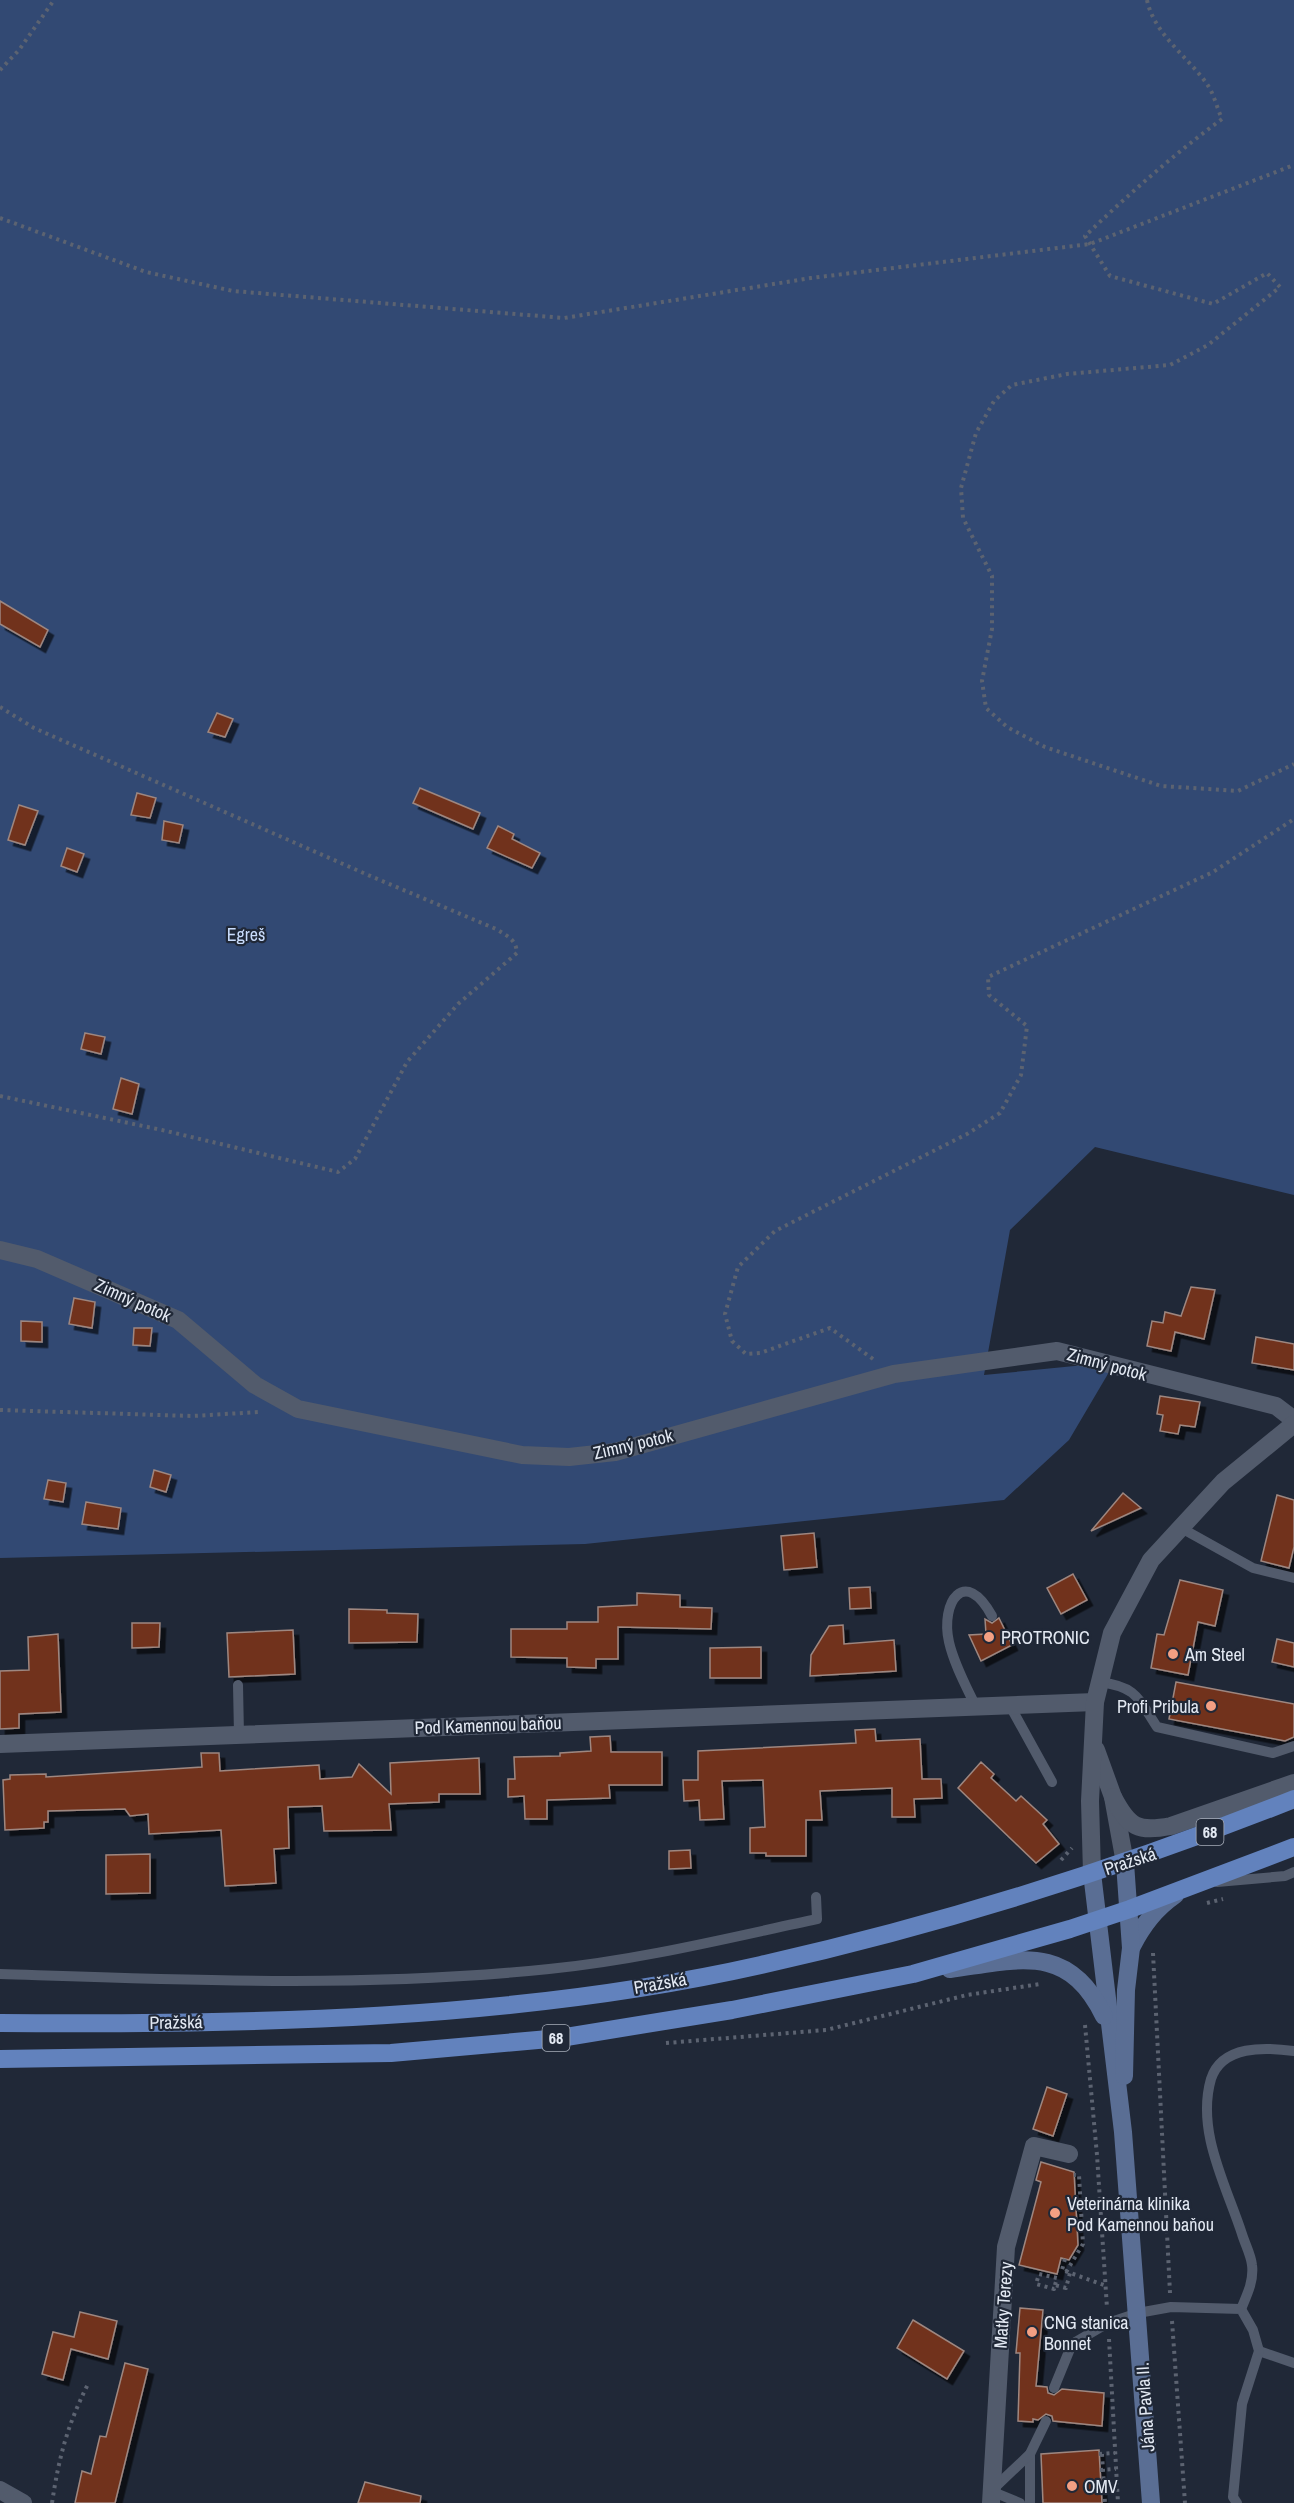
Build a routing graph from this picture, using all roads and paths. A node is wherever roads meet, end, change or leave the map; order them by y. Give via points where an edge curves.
1 (54, 0) edge
2 (1147, 0) edge
3 (0, 70) edge
4 (1294, 165) edge
5 (0, 218) edge
6 (1090, 244) junction
7 (0, 707) edge
8 (1294, 764) edge
9 (1294, 819) edge
10 (0, 1096) edge
11 (0, 1250) edge
12 (894, 1374) junction
13 (0, 1410) edge
14 (252, 1412) dead end
15 (1294, 1419) edge
16 (1294, 1424) edge
17 (1181, 1528) junction
18 (1294, 1578) edge
19 (992, 1616) dead end
20 (1100, 1682) junction
21 (238, 1686) dead end
22 (1095, 1702) junction
23 (1009, 1704) junction
24 (975, 1707) junction
25 (239, 1735) junction
26 (1093, 1739) junction
27 (0, 1744) edge
28 (1294, 1746) edge
29 (1052, 1782) dead end
30 (1294, 1783) edge
31 (1113, 1797) junction
32 (1294, 1799) edge
33 (1294, 1847) edge
34 (1125, 1863) junction
35 (1294, 1872) edge
36 (1092, 1874) junction
37 (1191, 1886) junction
38 (816, 1897) dead end
39 (1130, 1909) junction
40 (1098, 1919) junction
41 (1152, 1947) dead end
42 (1131, 1948) junction
43 (0, 1974) edge
44 (913, 1974) junction
45 (0, 2023) edge
46 (1109, 2027) junction
47 (1294, 2051) edge
48 (0, 2059) edge
49 (1123, 2132) junction
50 (1069, 2154) dead end
51 (1074, 2175) dead end
52 (1065, 2259) dead end
53 (1066, 2272) junction
54 (1057, 2278) junction
55 (1055, 2285) junction
56 (1104, 2285) dead end
57 (1171, 2307) junction
58 (1241, 2309) junction
59 (1138, 2313) junction
60 (1259, 2351) junction
61 (1294, 2362) edge
62 (88, 2384) dead end
63 (1054, 2388) dead end
64 (1047, 2421) dead end
65 (1115, 2453) dead end
66 (1030, 2454) junction
67 (1116, 2469) dead end
68 (1102, 2470) junction
69 (0, 2490) edge
70 (991, 2497) edge
71 (24, 2503) edge
72 (52, 2503) edge
73 (1020, 2503) edge
74 (1030, 2503) edge
75 (1105, 2503) edge
76 (1151, 2503) edge
77 (1185, 2503) edge
78 (1237, 2503) edge

1 - 3 path
2 - 6 path via 1150,13 1208,85 1222,119 1137,186 1085,236
4 - 6 path
5 - 6 path via 146,272 233,291 564,318 811,278
6 - 8 path via 1110,276 1213,304 1267,273 1280,287 1208,345 1170,365 1067,374 1012,385 994,401 976,433 961,488 963,518 992,576 992,629 982,681 986,708 1006,727 1044,747 1161,786 1238,792
7 - 10 path via 34,729 496,929 511,938 518,953 458,1004 407,1062 355,1159 338,1172
9 - 12 path via 1213,872 988,976 989,995 1027,1026 1021,1075 1000,1113 967,1134 775,1231 738,1267 725,1314 732,1341 746,1354 760,1353 830,1328
11 - 12 street, Zimný potok via 37,1259 178,1320 255,1385 298,1409 522,1455 569,1457 615,1452
12 - 15 street, Zimný potok via 1057,1351 1276,1406
13 - 14 path via 192,1416
16 - 17 street via 1223,1482
17 - 18 lane via 1253,1568
17 - 20 street via 1152,1560 1112,1633
19 - 24 lane via 980,1596 970,1592 958,1593 950,1602 949,1641
20 - 22 street
20 - 28 lane via 1123,1685 1137,1697 1157,1727 1273,1753
21 - 25 lane
22 - 23 street, Pod Kamennou baňou
22 - 26 street
23 - 24 street, Pod Kamennou baňou
23 - 29 lane
24 - 25 street, Pod Kamennou baňou
25 - 27 street, Pod Kamennou baňou
26 - 31 street
26 - 36 street
30 - 31 street, Pražská via 1155,1830 1132,1824
31 - 34 street
32 - 34 main road, Pražská / 68
33 - 37 main road, Pražská / 68
34 - 36 main road, Pražská / 68
34 - 39 street, Jána Pavla II.
35 - 37 lane
36 - 40 street, Jána Pavla II.
36 - 45 main road, Pražská / 68 via 968,1912 770,1963 610,1991 475,2007 310,2018
37 - 39 main road, Pražská / 68
37 - 42 street via 1158,1907
38 - 43 lane via 817,1919 659,1952 551,1969 432,1979 240,1982
39 - 40 main road, Pražská / 68
39 - 42 street, Jána Pavla II.
40 - 44 main road, Pražská / 68
40 - 46 street, Jána Pavla II.
41 - 57 path
42 - 49 street, Jána Pavla II. via 1126,1990
44 - 46 street via 1028,1958 1050,1962 1083,1983
44 - 48 main road, Pražská / 68 via 810,1996 560,2038 391,2053
46 - 49 street, Jána Pavla II.
47 - 58 lane via 1243,2051 1224,2058 1213,2073 1206,2095 1212,2144 1252,2265 1250,2288
49 - 59 street, Jána Pavla II.
50 - 70 street, Matky Terezy via 1034,2146 1006,2247
51 - 53 path via 1079,2175 1083,2244
52 - 53 path
53 - 54 path
53 - 55 path via 1066,2288
53 - 56 path
54 - 55 path
54 - 55 path via 1039,2274 1036,2284 1054,2289
57 - 58 lane
57 - 59 lane
57 - 77 path
58 - 60 lane
59 - 63 lane via 1108,2323 1072,2344
59 - 76 street, Jána Pavla II.
60 - 61 lane
60 - 78 lane via 1242,2404 1233,2497
62 - 72 path via 59,2455
64 - 66 lane
65 - 68 path via 1101,2454
66 - 70 lane
66 - 74 lane
67 - 68 path
68 - 75 path
69 - 71 street
70 - 73 lane

